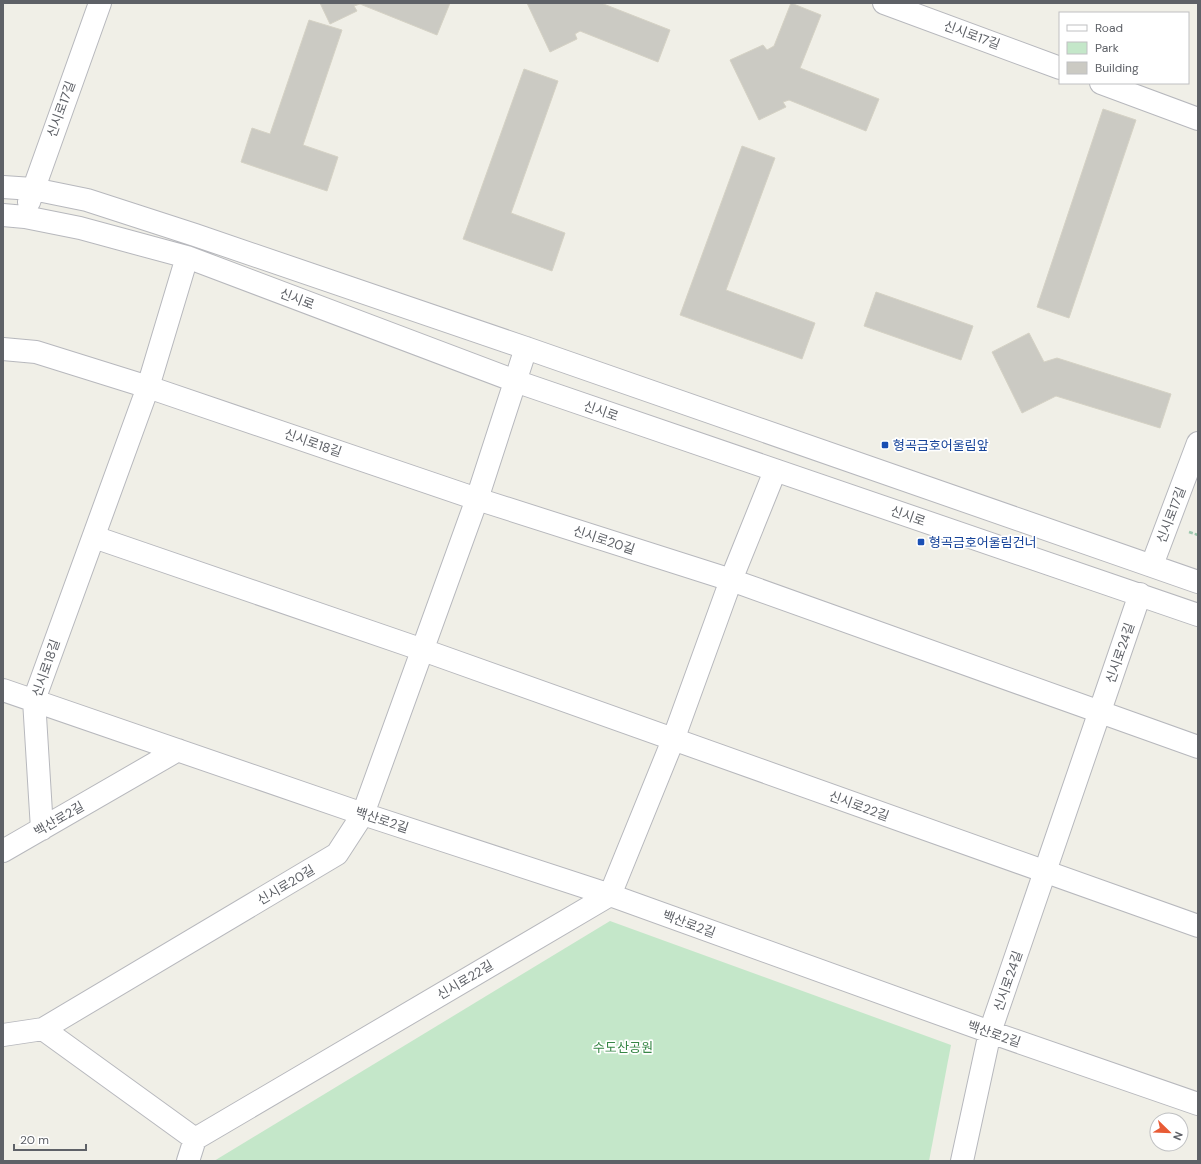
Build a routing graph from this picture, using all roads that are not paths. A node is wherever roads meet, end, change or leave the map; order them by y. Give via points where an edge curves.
1 (100, 3) edge
2 (884, 3) edge
3 (1059, 68) edge
4 (1104, 84) edge
5 (1198, 119) edge
6 (3, 187) edge
7 (33, 189) junction
8 (3, 215) edge
9 (25, 217) junction
10 (187, 257) junction
11 (526, 348) junction
12 (3, 349) edge
13 (515, 381) junction
14 (148, 386) junction
15 (1198, 443) edge
16 (775, 471) junction
17 (477, 499) junction
18 (94, 537) junction
19 (1152, 565) junction
20 (731, 580) junction
21 (1198, 582) edge
22 (1140, 594) junction
23 (1198, 614) edge
24 (422, 650) junction
25 (3, 690) edge
26 (34, 700) junction
27 (1100, 712) junction
28 (673, 740) junction
29 (1198, 747) edge
30 (178, 750) junction
31 (363, 814) junction
32 (42, 829) junction
33 (3, 851) edge
34 (1045, 873) junction
35 (610, 895) junction
36 (1198, 926) edge
37 (43, 1029) junction
38 (990, 1032) junction
39 (3, 1035) edge
40 (1198, 1104) edge
41 (195, 1139) junction
42 (188, 1161) edge
43 (962, 1161) edge

1 - 7 street, 신시로17길
2 - 3 street, 신시로17길
4 - 5 street
6 - 7 street, 신시로
7 - 9 street, 신시로17길
7 - 11 street, 신시로 via 87,200
8 - 9 street, 신시로
9 - 10 street, 신시로 via 80,228
10 - 13 street, 신시로
10 - 14 street, 신시로18길
11 - 13 street, 신시로20길
11 - 19 street, 신시로
12 - 14 street, 신시로18길 via 36,352
13 - 16 street, 신시로
13 - 17 street, 신시로20길
14 - 17 street, 신시로18길
14 - 18 street, 신시로18길
15 - 19 street, 신시로17길
16 - 20 street
16 - 22 street, 신시로
17 - 20 street, 신시로20길
17 - 24 street, 신시로20길
18 - 24 street
18 - 26 street, 신시로18길
19 - 21 street, 신시로
20 - 27 street
20 - 28 street
22 - 23 street, 신시로
22 - 27 street, 신시로24길
24 - 28 street
24 - 31 street, 신시로20길
25 - 26 street, 백산로2길
26 - 30 street, 백산로2길
26 - 32 street, 신시로18길
27 - 29 street
27 - 34 street, 신시로24길
28 - 34 street, 신시로22길
28 - 35 street
30 - 31 street, 백산로2길
30 - 32 street, 백산로2길
31 - 35 street, 백산로2길
31 - 37 street, 신시로20길 via 337,854
32 - 33 street, 백산로2길
34 - 36 street
34 - 38 street, 신시로24길
35 - 38 street, 백산로2길
35 - 41 street, 신시로22길
37 - 39 street, 신시로20길
37 - 41 street
38 - 40 street, 백산로2길
38 - 43 street, 신시로24길
41 - 42 street

